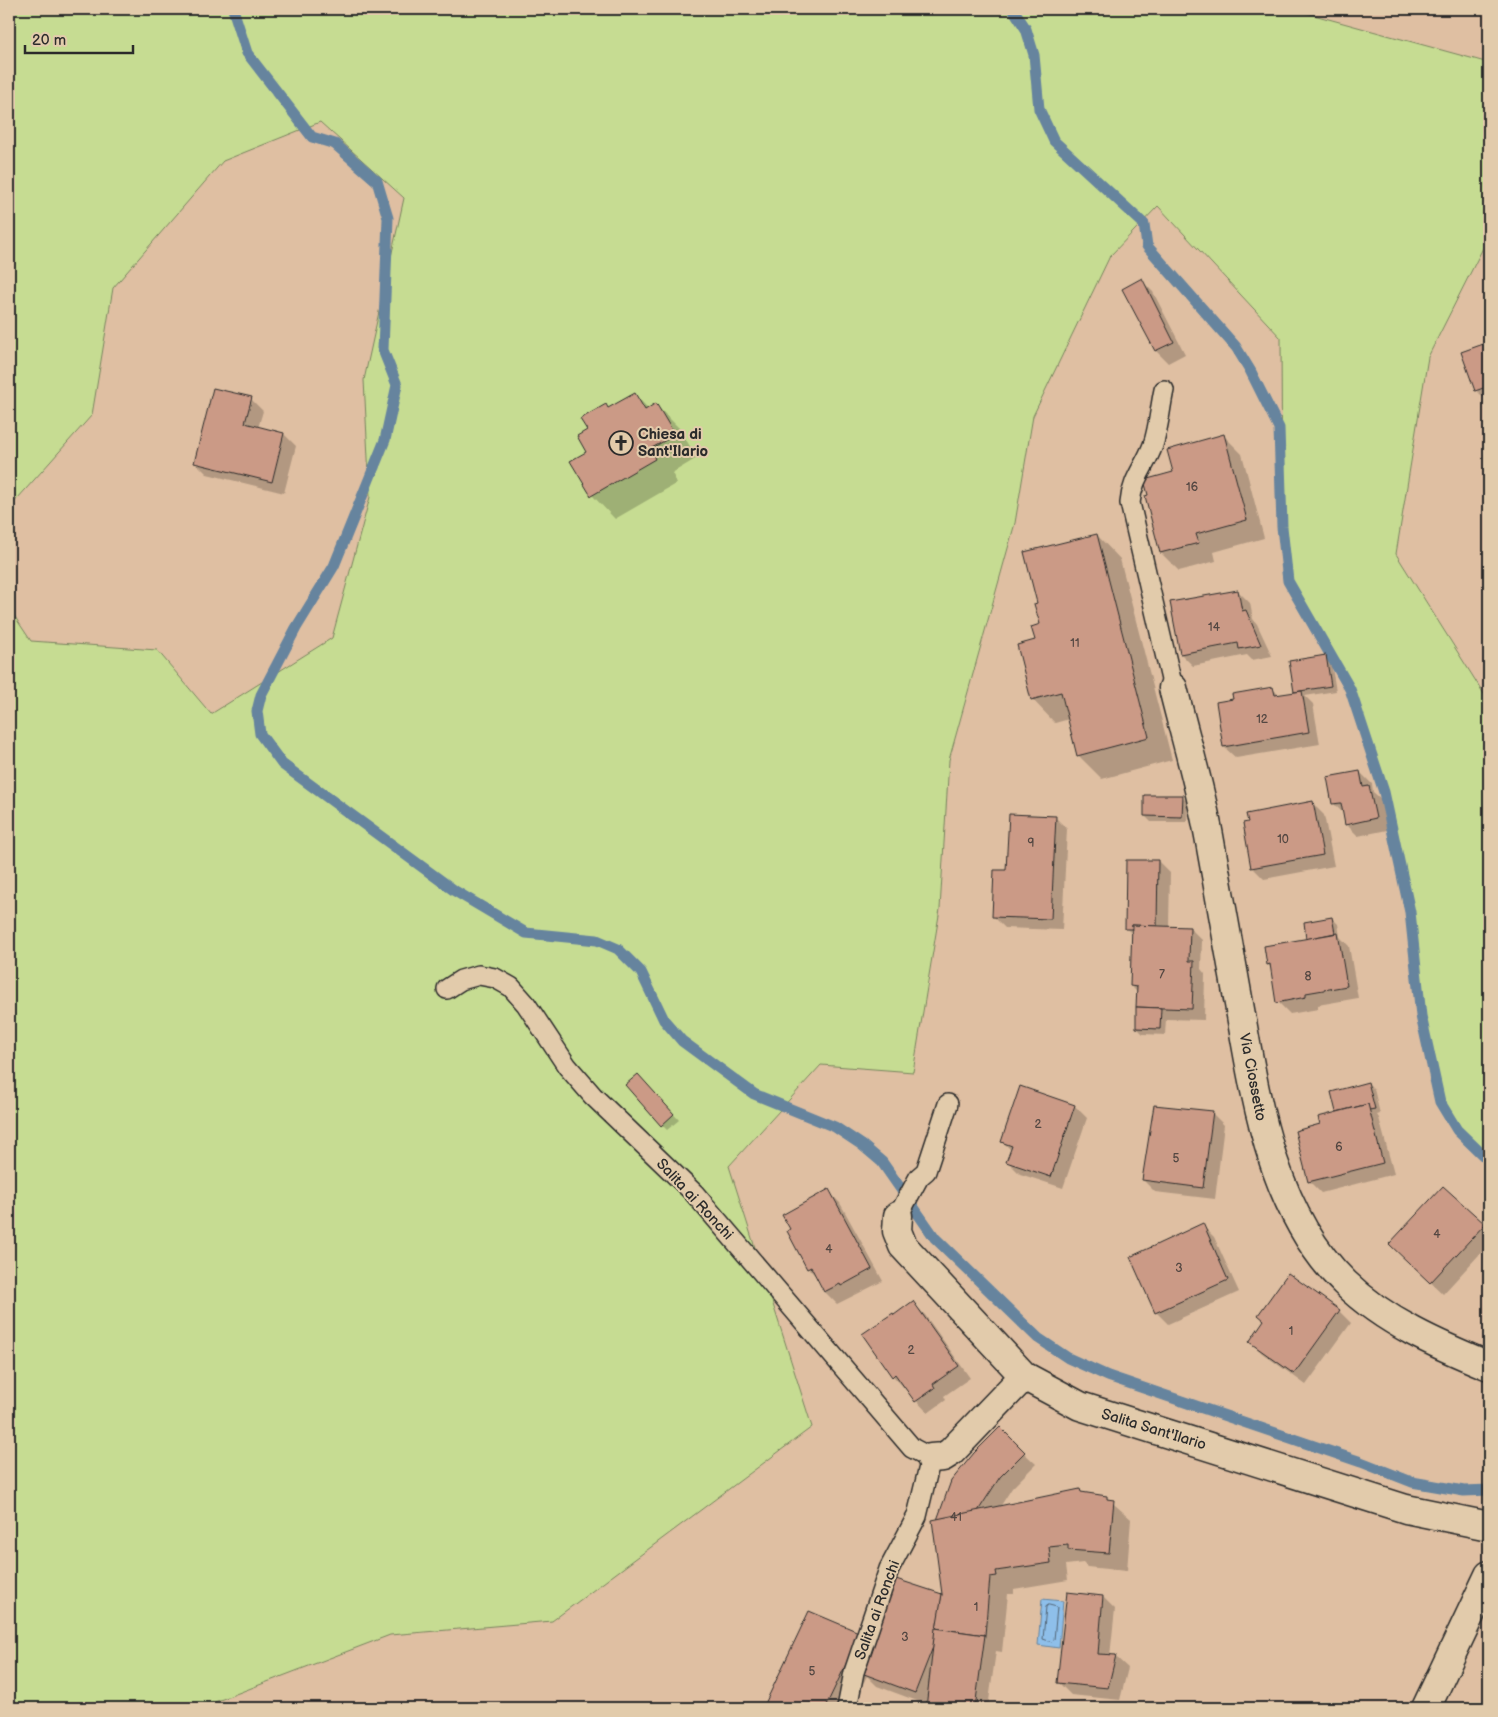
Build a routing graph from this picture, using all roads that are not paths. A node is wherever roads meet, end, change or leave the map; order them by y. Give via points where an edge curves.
1 (1164, 390) dead end
2 (1173, 688) joint
3 (447, 989) dead end
4 (948, 1104) dead end
5 (898, 1216) joint
6 (1489, 1366) edge
7 (1024, 1376) junction
8 (931, 1458) junction
9 (1489, 1526) edge
10 (1489, 1575) edge
11 (847, 1708) edge
12 (1426, 1708) edge

1 - 2 lane via 1154,442 1132,487 1130,503
2 - 6 street, Via Ciossetto via 1208,832 1254,1091 1268,1151 1284,1189 1306,1231 1344,1283 1370,1305 1415,1333
3 - 8 lane, Salita ai Ronchi via 461,980 480,975 495,978 511,987 567,1066 593,1096 694,1193 912,1448
4 - 5 lane via 922,1174
5 - 7 street, Salita Sant'Ilario via 897,1231 903,1246
7 - 8 street via 951,1452
7 - 9 street, Salita Sant'Ilario via 1080,1406 1406,1509
8 - 11 lane, Salita ai Ronchi via 918,1516 890,1569 854,1672
10 - 12 street

